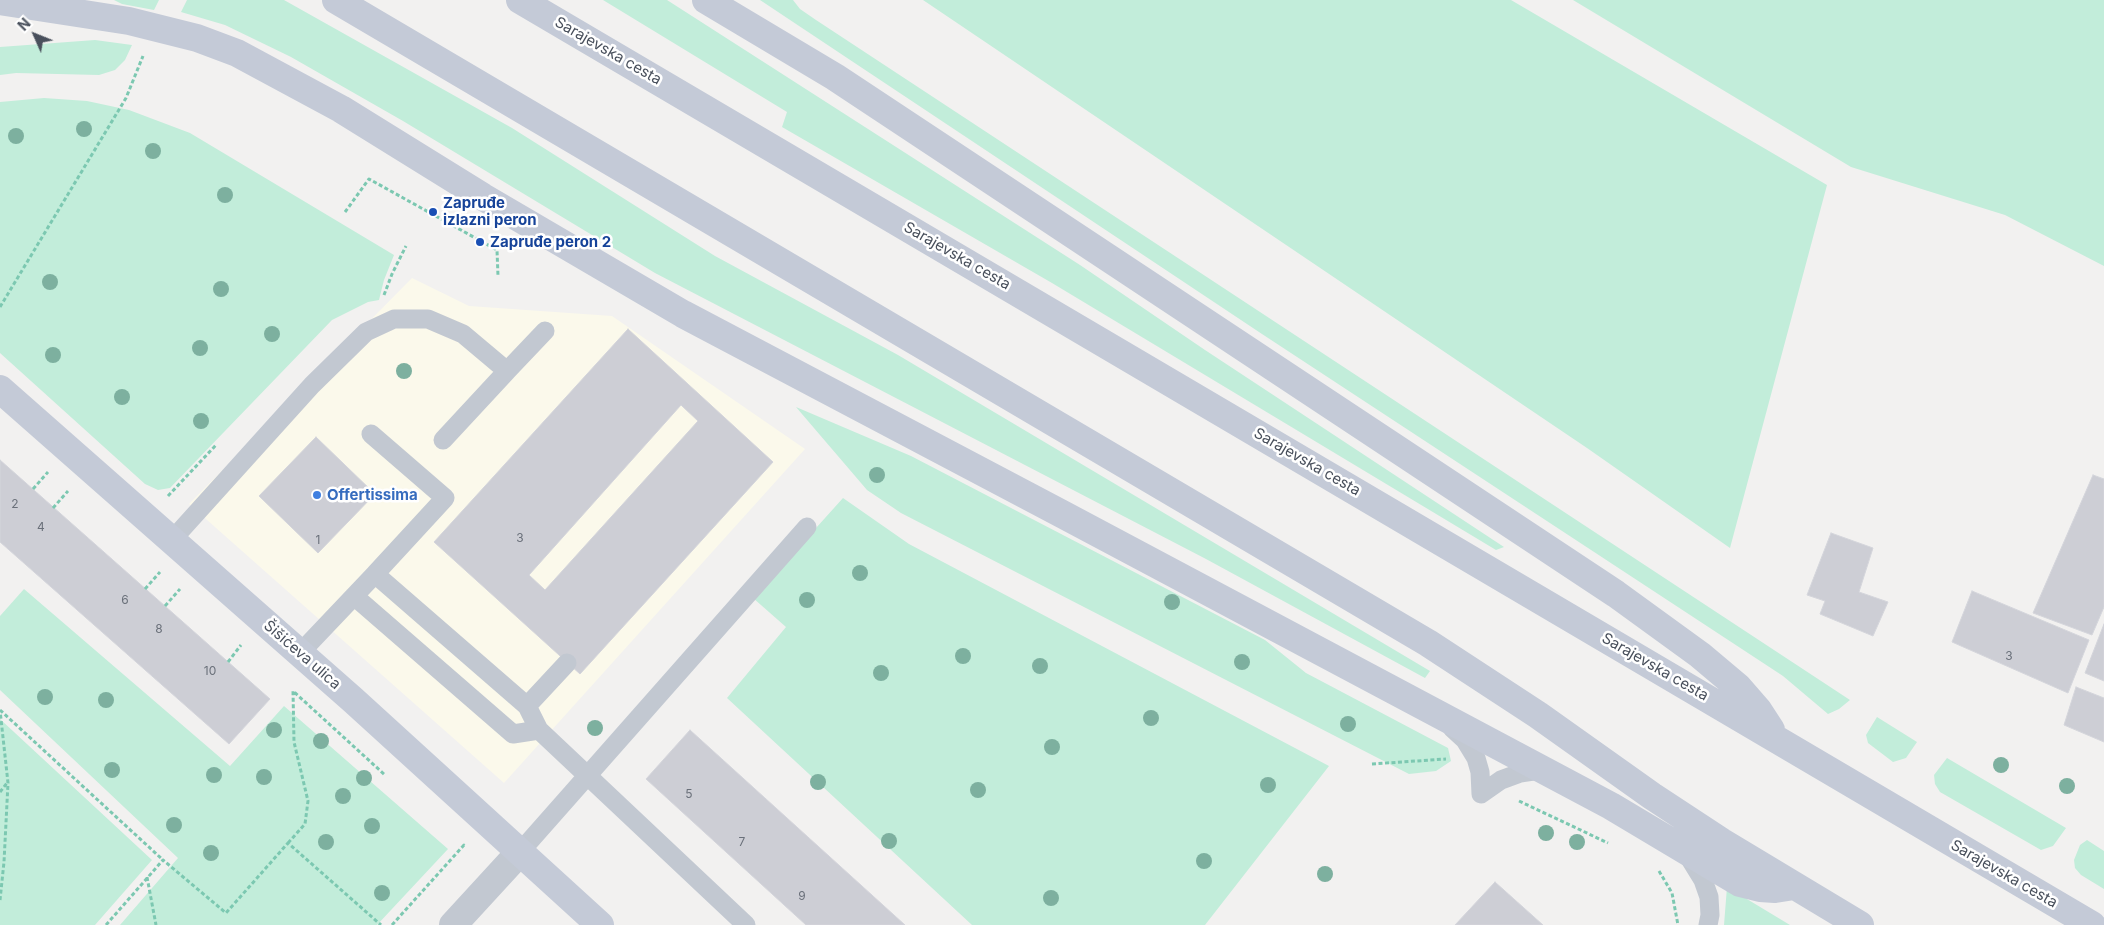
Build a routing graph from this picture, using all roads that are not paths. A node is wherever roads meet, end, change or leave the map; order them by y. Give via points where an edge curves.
1 (336, 0) edge
2 (520, 0) edge
3 (706, 0) edge
4 (0, 1) edge
5 (545, 331) dead end
6 (507, 370) junction
7 (0, 389) edge
8 (371, 434) dead end
9 (443, 440) dead end
10 (807, 527) dead end
11 (172, 540) junction
12 (375, 574) junction
13 (354, 596) junction
14 (300, 653) junction
15 (567, 662) dead end
16 (527, 706) junction
17 (1441, 716) junction
18 (539, 730) junction
19 (1775, 738) junction
20 (1540, 770) junction
21 (587, 776) junction
22 (1685, 851) junction
23 (520, 852) junction
24 (1794, 886) junction
25 (453, 925) edge
26 (600, 925) edge
27 (746, 925) edge
28 (1708, 925) edge
29 (1860, 925) edge
30 (2092, 925) edge

1 - 24 main road via 1428,643 1538,715 1652,796
2 - 19 main road, Sarajevska cesta
3 - 19 main road via 835,77 1616,594 1738,687 1758,710
4 - 17 main road via 129,21 197,38 237,53 341,109 683,314
5 - 6 lane
6 - 9 lane
6 - 11 lane via 463,334 428,319 394,319 366,332 312,385
7 - 11 main road, Šišićeva ulica
8 - 12 lane via 445,498
10 - 21 lane
11 - 14 main road, Šišićeva ulica
12 - 13 lane
12 - 16 lane
13 - 14 lane
13 - 18 lane via 513,734
14 - 23 main road, Šišićeva ulica
15 - 16 lane
16 - 18 lane
17 - 20 main road
17 - 20 lane via 1465,740 1476,758 1481,794 1501,780
18 - 21 lane
19 - 30 main road, Sarajevska cesta
20 - 22 main road via 1611,806
21 - 23 lane
21 - 27 lane
22 - 24 main road via 1740,883 1775,889
22 - 28 lane via 1706,889
23 - 25 street
23 - 26 main road, Šišićeva ulica
24 - 29 main road

